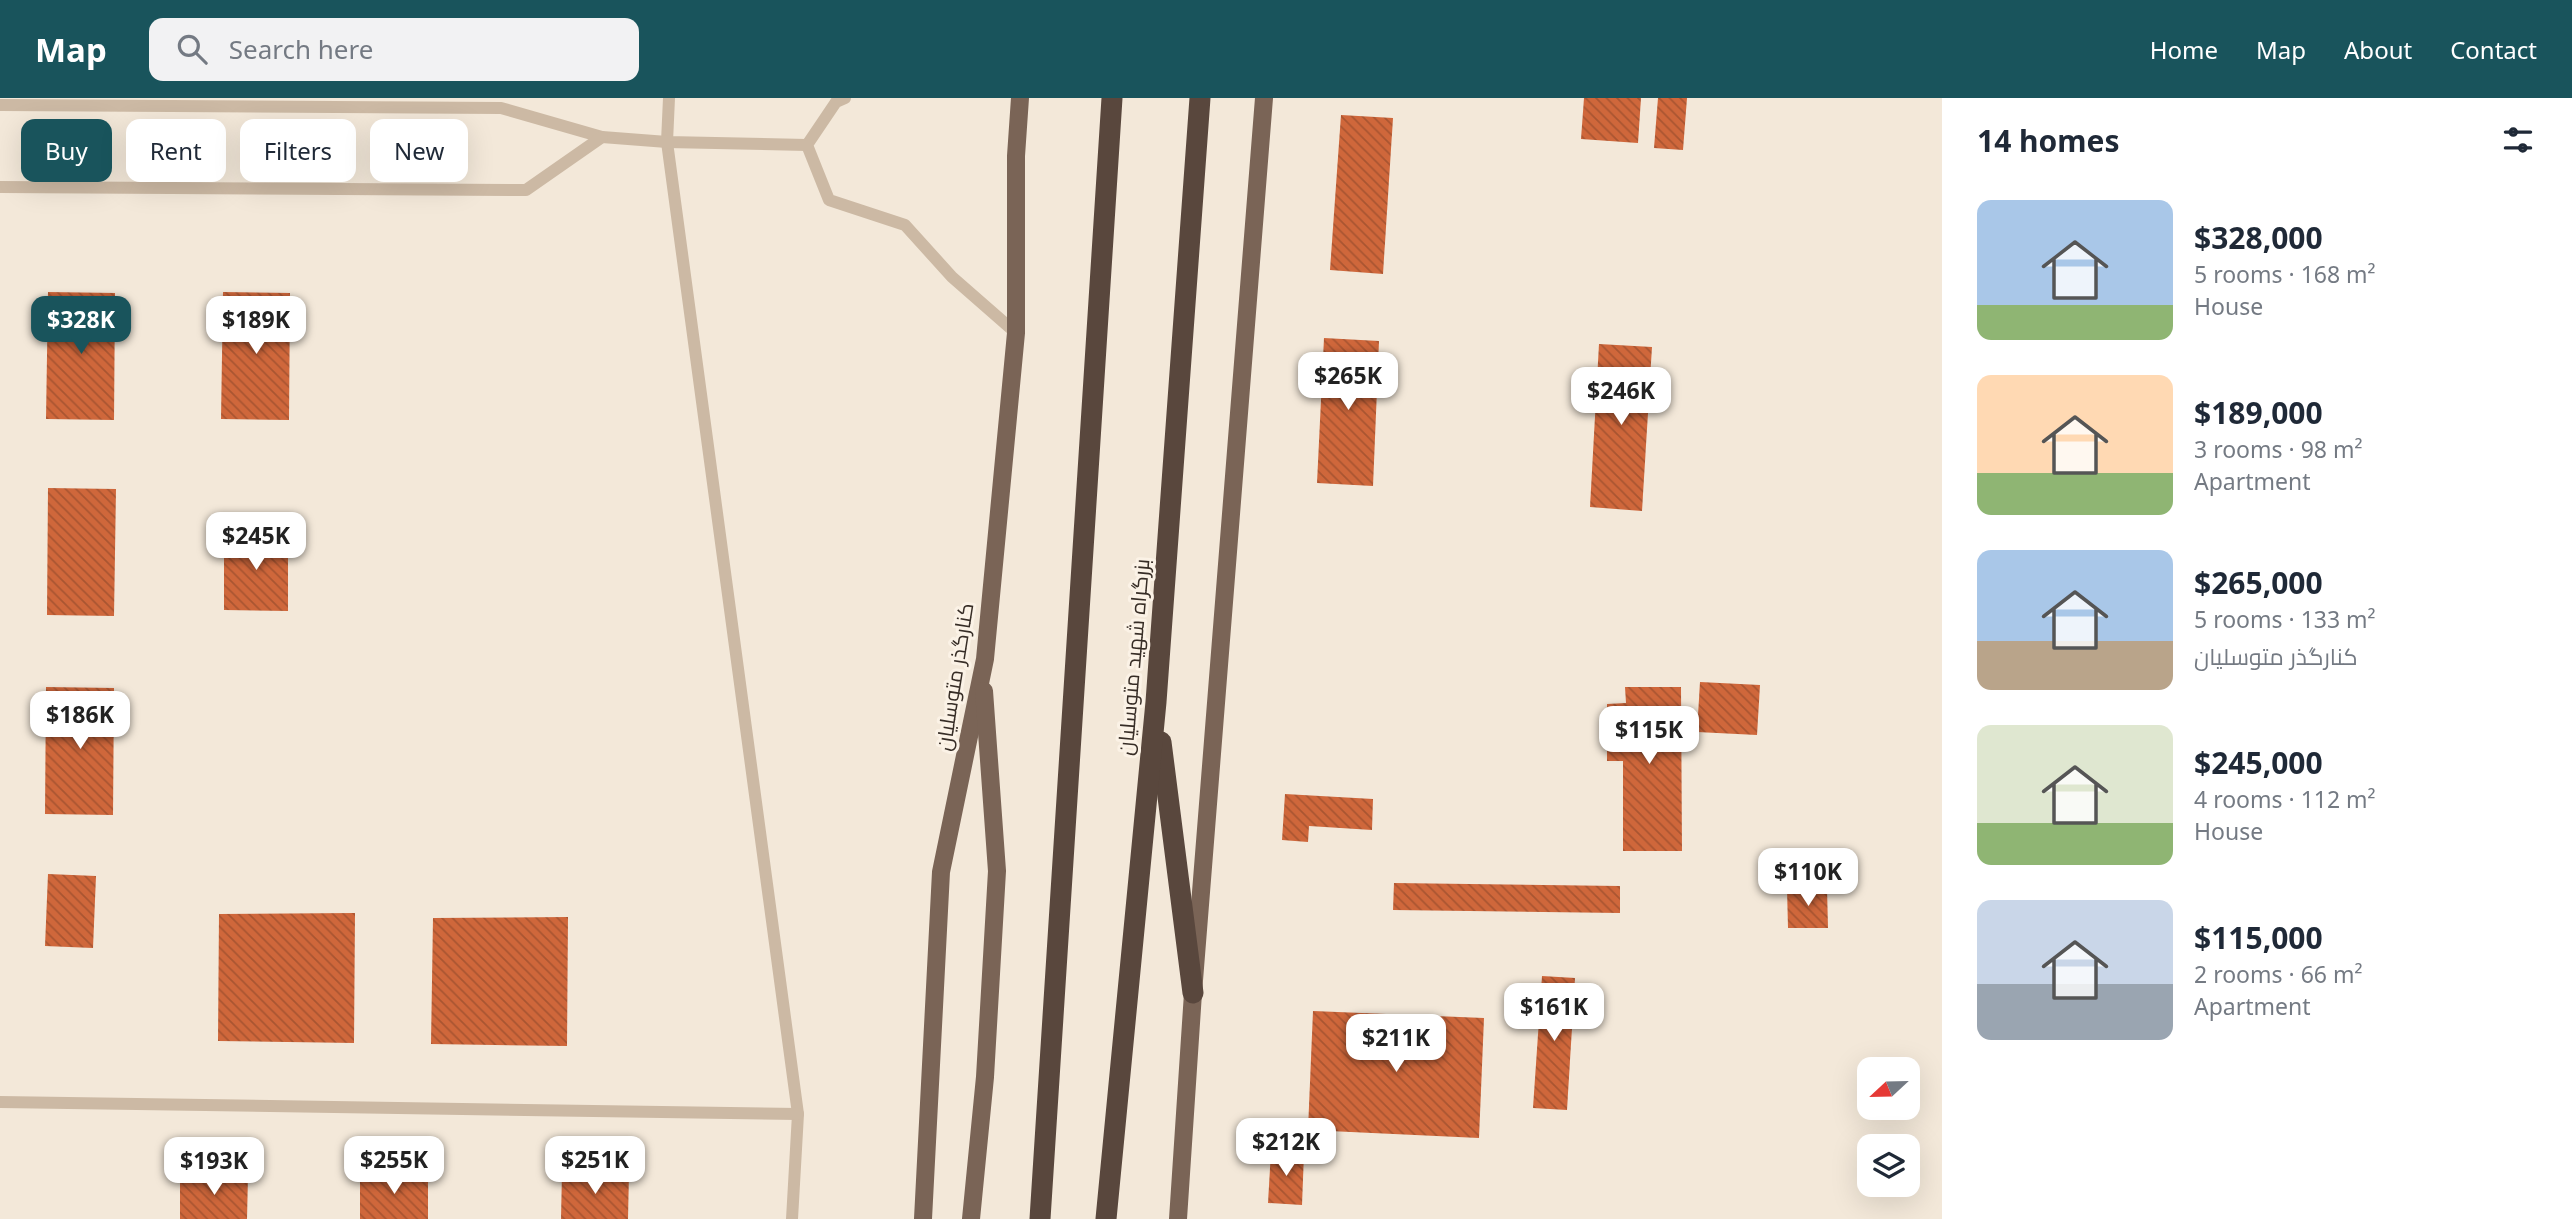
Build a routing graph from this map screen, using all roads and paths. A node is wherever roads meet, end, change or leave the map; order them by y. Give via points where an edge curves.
1 (669, 98) edge
2 (845, 98) edge
3 (1020, 98) edge
4 (1112, 98) edge
5 (1200, 98) edge
6 (1264, 98) edge
7 (0, 105) edge
8 (602, 137) junction
9 (667, 142) junction
10 (807, 145) junction
11 (0, 187) edge
12 (1016, 333) junction
13 (983, 670) junction
14 (1156, 702) junction
15 (1193, 993) junction
16 (0, 1102) edge
17 (798, 1114) junction
18 (792, 1219) edge
19 (923, 1219) edge
20 (971, 1219) edge
21 (1040, 1219) edge
22 (1106, 1219) edge
23 (1178, 1219) edge

1 - 9 lane
2 - 10 lane via 836,102
3 - 12 main road, کنارگذر متوسلیان
4 - 21 highway
5 - 14 highway, بزرگراه شهید متوسلیان
6 - 15 main road
7 - 8 lane via 501,108
8 - 9 lane
8 - 11 lane via 526,190
9 - 10 lane
9 - 17 lane
10 - 12 lane via 829,200 905,225 952,277
12 - 13 main road, کنارگذر متوسلیان
13 - 19 main road, کنارگذر متوسلیان via 941,872
13 - 20 main road via 997,870
14 - 15 highway
14 - 22 highway, بزرگراه شهید متوسلیان
15 - 23 main road
16 - 17 lane
17 - 18 lane

